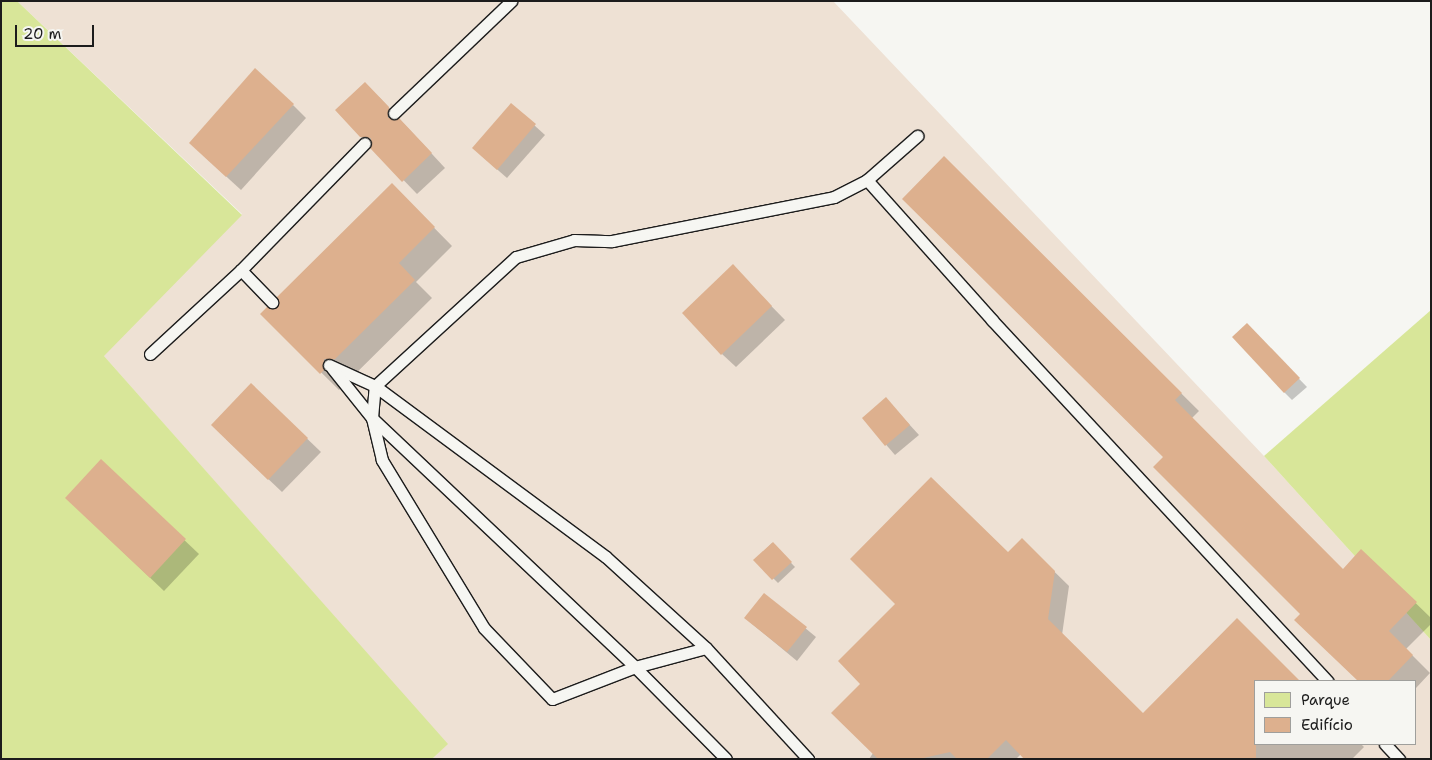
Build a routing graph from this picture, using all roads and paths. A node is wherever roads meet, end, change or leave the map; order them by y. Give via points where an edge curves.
1 (511, 1) edge
2 (394, 113) dead end
3 (917, 136) dead end
4 (365, 143) dead end
5 (867, 180) junction
6 (241, 270) junction
7 (272, 302) dead end
8 (150, 354) dead end
9 (375, 386) junction
10 (372, 418) junction
11 (706, 648) junction
12 (635, 667) junction
13 (1327, 680) edge
14 (1386, 745) edge
15 (726, 759) edge
16 (808, 759) edge
17 (1399, 759) edge

1 - 2 lane
3 - 5 lane
4 - 6 lane
5 - 9 lane via 834,197 612,241 574,240 516,257
5 - 13 lane via 992,320
6 - 7 lane
6 - 8 lane
9 - 10 lane
9 - 10 lane via 329,365
9 - 11 lane via 606,557
10 - 12 lane
10 - 12 lane via 382,460 484,628 552,699
11 - 12 lane
11 - 16 lane
12 - 15 lane
14 - 17 lane

